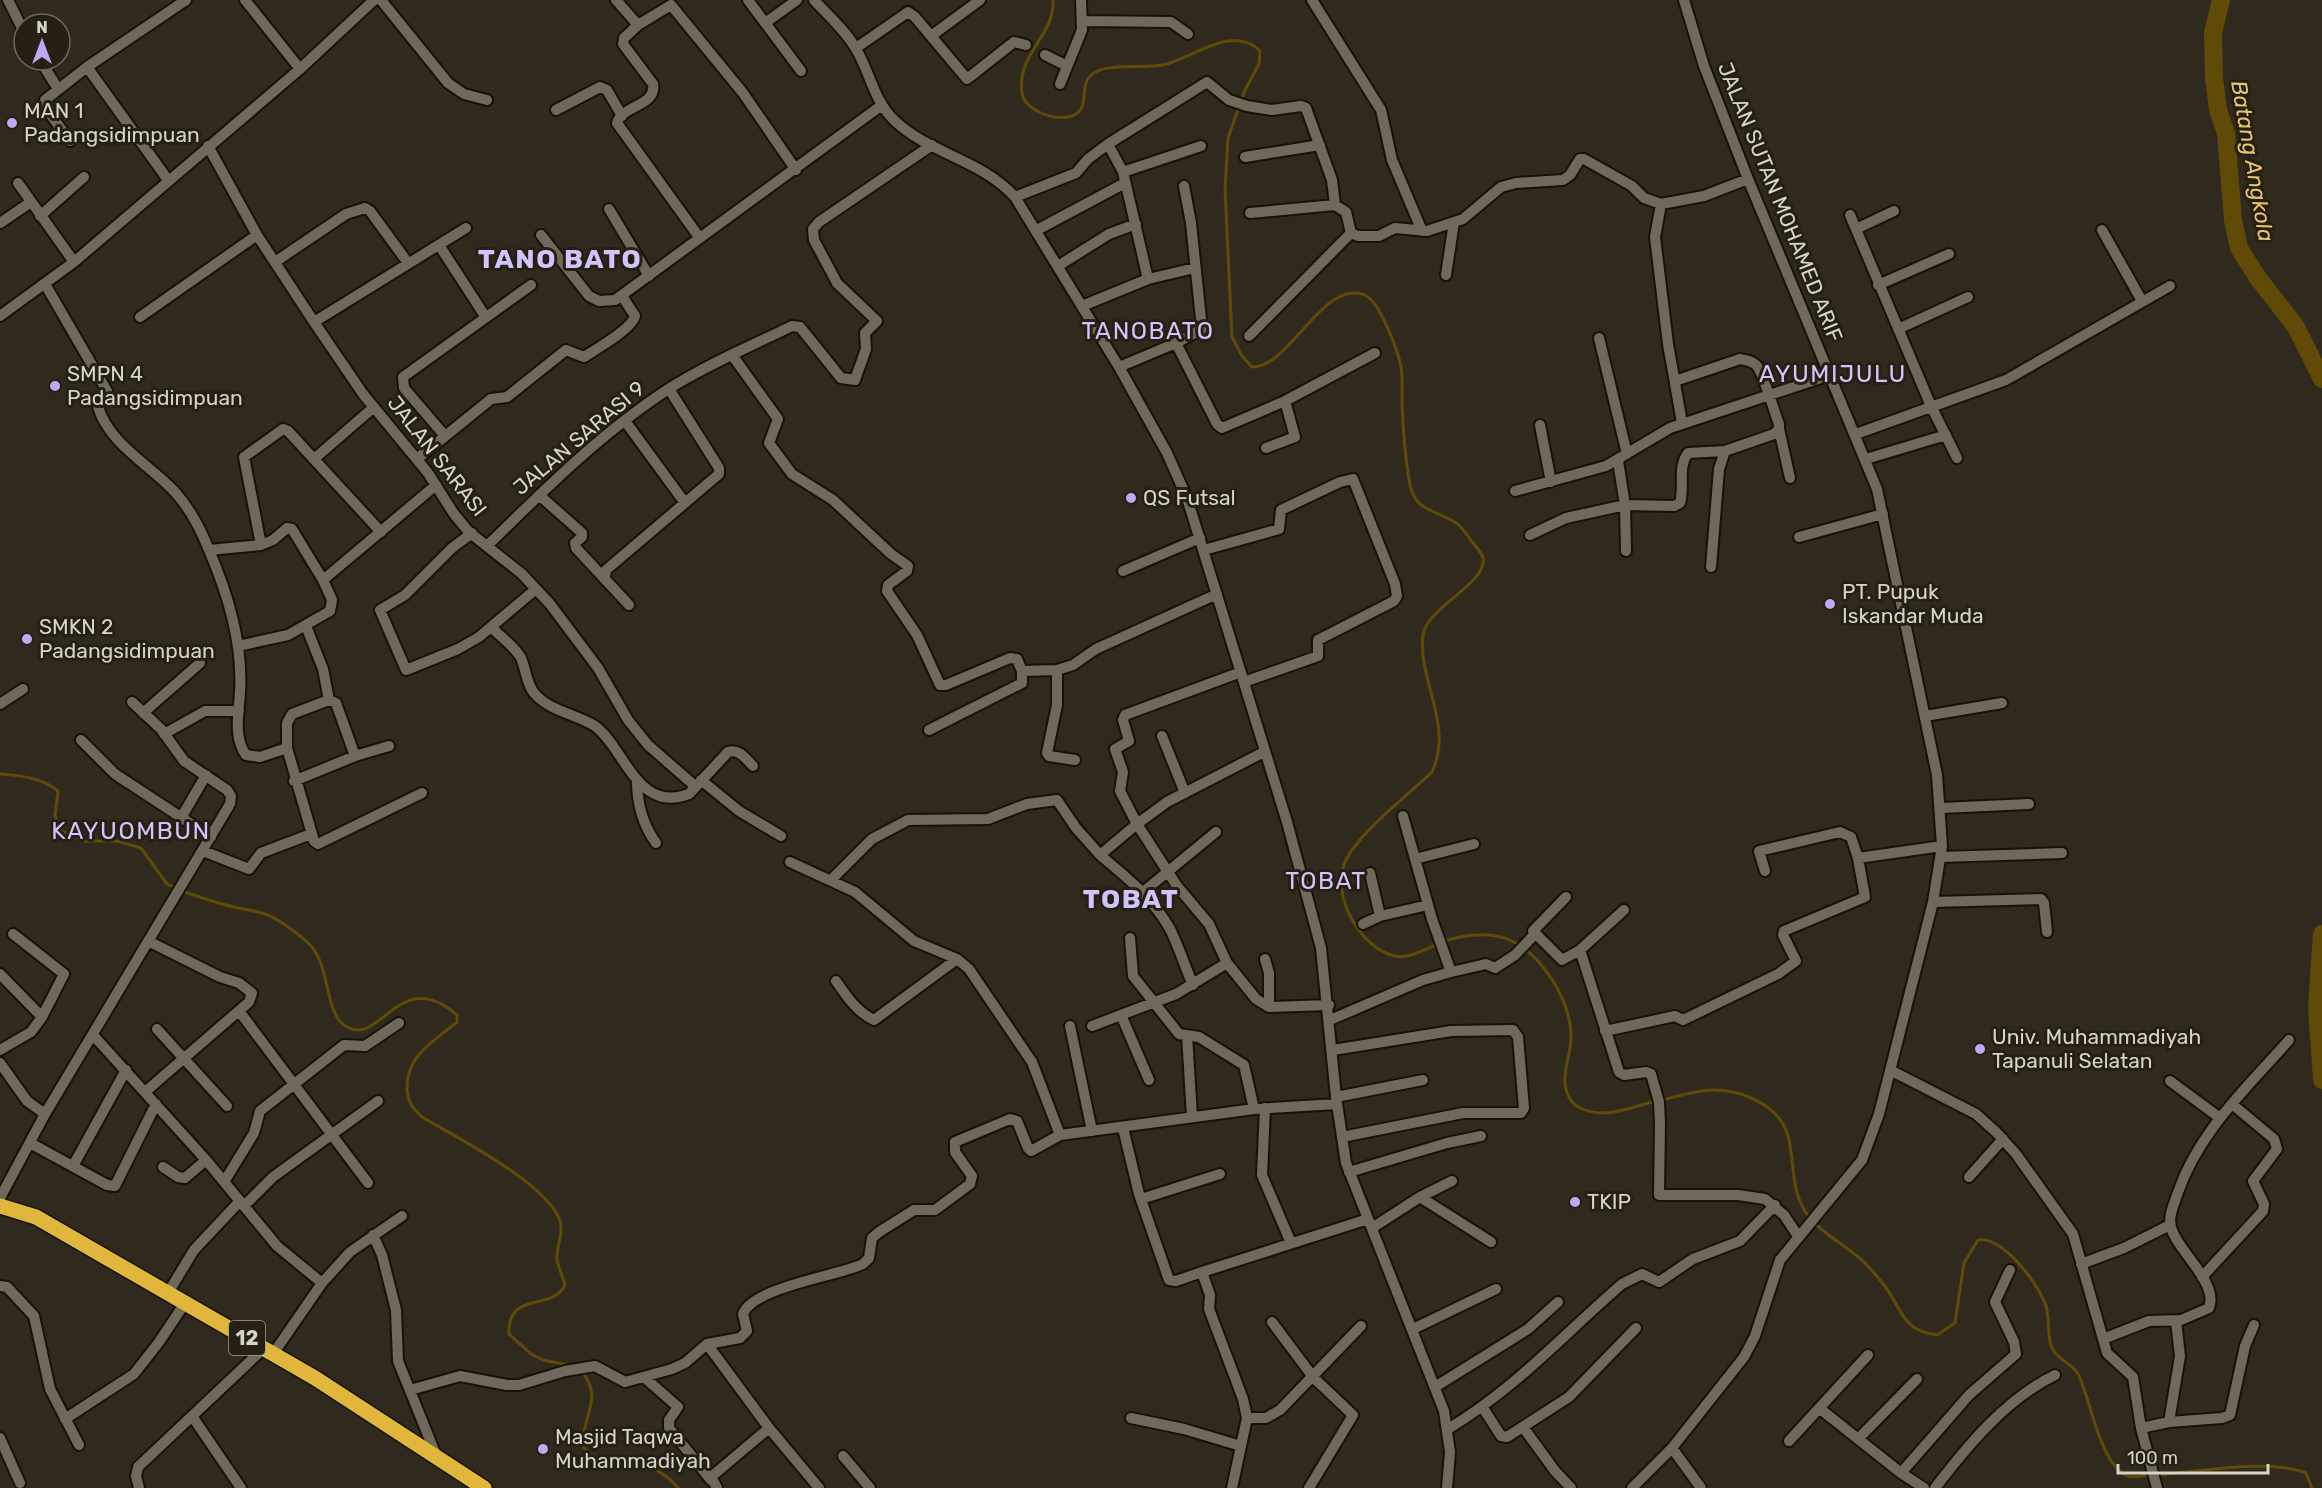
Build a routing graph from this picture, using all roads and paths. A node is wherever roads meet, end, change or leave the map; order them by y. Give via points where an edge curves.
1 (186, 0) edge
2 (245, 0) edge
3 (374, 0) edge
4 (381, 0) edge
5 (616, 0) edge
6 (748, 0) edge
7 (797, 0) edge
8 (814, 0) edge
9 (980, 0) edge
10 (1081, 0) edge
11 (1312, 0) edge
12 (1684, 0) edge
13 (1083, 21) junction
14 (765, 23) junction
15 (638, 25) junction
16 (1188, 33) dead end
17 (931, 36) junction
18 (1026, 45) dead end
19 (856, 48) junction
20 (1045, 55) dead end
21 (1067, 66) junction
22 (87, 67) junction
23 (300, 69) junction
24 (801, 70) dead end
25 (47, 72) edge
26 (1060, 84) dead end
27 (58, 90) junction
28 (487, 100) dead end
29 (882, 105) junction
30 (556, 110) dead end
31 (622, 116) junction
32 (70, 141) dead end
33 (1108, 144) junction
34 (932, 145) junction
35 (1320, 145) junction
36 (208, 146) junction
37 (1201, 147) dead end
38 (1245, 157) dead end
39 (796, 170) junction
40 (84, 177) dead end
41 (1124, 178) junction
42 (1748, 179) junction
43 (168, 180) junction
44 (18, 183) dead end
45 (1184, 186) dead end
46 (1015, 197) junction
47 (31, 202) junction
48 (1661, 204) junction
49 (1335, 205) junction
50 (609, 209) dead end
51 (1894, 211) dead end
52 (1250, 213) dead end
53 (1850, 215) dead end
54 (40, 216) junction
55 (1454, 222) junction
56 (0, 223) edge
57 (1136, 224) junction
58 (466, 228) dead end
59 (1856, 229) junction
60 (1037, 230) junction
61 (2102, 230) dead end
62 (1422, 231) junction
63 (1351, 232) junction
64 (257, 234) junction
65 (542, 235) dead end
66 (699, 237) junction
67 (439, 245) junction
68 (1949, 254) dead end
69 (74, 262) junction
70 (275, 262) junction
71 (408, 263) junction
72 (1058, 266) junction
73 (1195, 268) junction
74 (1446, 275) dead end
75 (649, 276) junction
76 (1148, 279) junction
77 (45, 284) junction
78 (531, 285) dead end
79 (1878, 285) junction
80 (2170, 286) dead end
81 (622, 296) junction
82 (1968, 297) dead end
83 (2142, 301) junction
84 (1082, 306) junction
85 (0, 316) edge
86 (485, 316) junction
87 (140, 317) dead end
88 (314, 322) junction
89 (1898, 330) junction
90 (1249, 336) dead end
91 (1599, 338) dead end
92 (1176, 343) junction
93 (1375, 353) dead end
94 (732, 355) junction
95 (1119, 367) junction
96 (1830, 375) junction
97 (1675, 381) junction
98 (669, 389) junction
99 (1768, 397) junction
100 (1285, 401) junction
101 (1931, 406) junction
102 (374, 407) junction
103 (625, 421) junction
104 (1682, 423) junction
105 (1540, 425) dead end
106 (1779, 429) junction
107 (1856, 434) junction
108 (1946, 435) junction
109 (445, 436) junction
110 (1266, 448) dead end
111 (1725, 451) junction
112 (1622, 458) junction
113 (1957, 458) dead end
114 (314, 459) junction
115 (417, 459) junction
116 (1866, 459) junction
117 (1790, 478) dead end
118 (1551, 482) junction
119 (436, 485) junction
120 (1515, 490) dead end
121 (539, 495) junction
122 (685, 503) junction
123 (1625, 505) junction
124 (1883, 514) junction
125 (381, 532) junction
126 (472, 533) junction
127 (1530, 535) dead end
128 (1799, 537) dead end
129 (1200, 538) junction
130 (261, 545) junction
131 (487, 546) junction
132 (209, 550) junction
133 (1204, 550) junction
134 (1626, 551) dead end
135 (1711, 567) dead end
136 (1123, 571) dead end
137 (605, 576) junction
138 (323, 580) junction
139 (536, 589) junction
140 (1217, 594) junction
141 (629, 605) dead end
142 (306, 626) junction
143 (492, 628) junction
144 (238, 646) junction
145 (200, 663) dead end
146 (1057, 670) junction
147 (1022, 671) junction
148 (1242, 677) junction
149 (23, 689) dead end
150 (329, 700) junction
151 (132, 702) dead end
152 (2002, 703) dead end
153 (0, 704) edge
154 (238, 711) junction
155 (143, 714) junction
156 (1925, 716) junction
157 (929, 730) dead end
158 (164, 734) junction
159 (1162, 736) dead end
160 (81, 740) dead end
161 (389, 746) dead end
162 (287, 748) junction
163 (1264, 752) junction
164 (355, 756) junction
165 (1075, 760) dead end
166 (753, 766) dead end
167 (206, 775) junction
168 (294, 781) junction
169 (637, 781) junction
170 (698, 783) junction
171 (422, 793) dead end
172 (1185, 793) junction
173 (2029, 804) dead end
174 (1941, 808) junction
175 (1403, 816) dead end
176 (181, 818) junction
177 (1137, 824) junction
178 (1216, 832) dead end
179 (311, 834) junction
180 (782, 836) dead end
181 (211, 837) junction
182 (656, 843) dead end
183 (1474, 844) dead end
184 (203, 851) junction
185 (1941, 851) junction
186 (2062, 853) dead end
187 (1100, 855) junction
188 (1858, 858) junction
189 (1415, 860) junction
190 (790, 862) dead end
191 (1765, 871) dead end
192 (1169, 873) junction
193 (1370, 873) dead end
194 (832, 879) junction
195 (1143, 892) junction
196 (1566, 897) dead end
197 (1933, 902) junction
198 (1428, 905) junction
199 (1624, 910) dead end
200 (1380, 916) junction
201 (1363, 924) dead end
202 (2047, 932) dead end
203 (13, 934) dead end
204 (1130, 938) dead end
205 (148, 941) junction
206 (1528, 942) junction
207 (1580, 950) junction
208 (957, 959) junction
209 (1265, 959) dead end
210 (1227, 963) junction
211 (1451, 972) junction
212 (0, 974) edge
213 (836, 981) dead end
214 (1193, 985) junction
215 (1154, 1002) junction
216 (1329, 1005) junction
217 (1269, 1007) junction
218 (239, 1011) junction
219 (1121, 1015) junction
220 (42, 1017) junction
221 (1330, 1020) junction
222 (399, 1023) dead end
223 (1070, 1026) dead end
224 (1092, 1026) dead end
225 (158, 1029) dead end
226 (1605, 1031) junction
227 (93, 1035) junction
228 (1187, 1038) junction
229 (2289, 1040) dead end
230 (0, 1050) edge
231 (1333, 1050) junction
232 (186, 1058) junction
233 (0, 1063) edge
234 (126, 1070) junction
235 (1890, 1070) junction
236 (3, 1075) edge
237 (1149, 1080) dead end
238 (1423, 1080) dead end
239 (2170, 1081) dead end
240 (294, 1084) junction
241 (145, 1092) junction
242 (378, 1101) dead end
243 (1337, 1101) junction
244 (156, 1104) junction
245 (2232, 1104) junction
246 (227, 1106) dead end
247 (1260, 1108) junction
248 (45, 1114) junction
249 (1192, 1117) junction
250 (2220, 1118) junction
251 (1123, 1128) junction
252 (1092, 1131) junction
253 (332, 1135) junction
254 (1060, 1135) junction
255 (1481, 1136) dead end
256 (1342, 1137) junction
257 (2003, 1139) junction
258 (30, 1143) junction
259 (206, 1160) junction
260 (73, 1166) junction
261 (163, 1167) dead end
262 (1349, 1173) junction
263 (1220, 1174) dead end
264 (1968, 1177) dead end
265 (1452, 1181) dead end
266 (224, 1182) junction
267 (368, 1183) dead end
268 (1420, 1197) junction
269 (0, 1198) edge
270 (1141, 1199) junction
271 (242, 1204) junction
272 (1775, 1205) junction
273 (0, 1206) edge
274 (402, 1216) dead end
275 (1370, 1223) junction
276 (2170, 1225) junction
277 (1801, 1232) junction
278 (373, 1235) junction
279 (1491, 1242) dead end
280 (1291, 1243) junction
281 (2081, 1264) junction
282 (2010, 1270) dead end
283 (1202, 1272) junction
284 (2202, 1277) junction
285 (322, 1283) junction
286 (0, 1286) edge
287 (1496, 1289) dead end
288 (168, 1293) junction
289 (1558, 1302) dead end
290 (185, 1303) junction
291 (2176, 1321) junction
292 (1272, 1322) dead end
293 (2254, 1325) dead end
294 (1361, 1326) dead end
295 (1636, 1328) dead end
296 (1413, 1329) junction
297 (2103, 1339) junction
298 (707, 1344) junction
299 (268, 1351) junction
300 (1868, 1355) dead end
301 (2055, 1375) dead end
302 (1313, 1377) junction
303 (645, 1378) junction
304 (1917, 1379) dead end
305 (1435, 1387) junction
306 (410, 1390) junction
307 (1483, 1408) junction
308 (1819, 1408) junction
309 (192, 1416) junction
310 (1131, 1418) dead end
311 (1247, 1418) junction
312 (65, 1419) junction
313 (2169, 1422) junction
314 (1523, 1427) junction
315 (768, 1428) junction
316 (2141, 1428) junction
317 (1448, 1429) junction
318 (0, 1438) edge
319 (1858, 1439) junction
320 (1789, 1441) dead end
321 (79, 1445) dead end
322 (1241, 1446) junction
323 (1672, 1448) junction
324 (3, 1455) edge
325 (436, 1455) junction
326 (843, 1456) dead end
327 (1900, 1473) junction
328 (20, 1483) dead end
329 (714, 1484) edge
330 (2157, 1486) edge
331 (238, 1487) edge
332 (139, 1488) edge
333 (483, 1488) edge
334 (819, 1488) edge
335 (870, 1488) edge
336 (1232, 1488) edge
337 (1309, 1488) edge
338 (1447, 1488) edge
339 (1571, 1488) edge
340 (1632, 1488) edge
341 (1701, 1488) edge
342 (1924, 1488) edge
343 (1935, 1488) edge

1 - 22 street
2 - 23 street
3 - 23 street
4 - 28 street via 448,83 464,94
5 - 15 street
6 - 14 street
7 - 14 street
8 - 19 street
9 - 17 street
10 - 13 street
11 - 62 street via 1381,110 1392,160
12 - 42 street, JALAN SUTAN MOHAMED ARIF via 1704,66
13 - 16 street via 1171,22
13 - 21 street
14 - 24 street
15 - 31 street via 623,44 654,90 651,97
15 - 39 street via 671,5 743,93
17 - 18 street via 967,79 1015,42
17 - 19 street via 908,12
19 - 29 street
20 - 21 street
21 - 26 street
22 - 27 street
22 - 43 street
23 - 36 street
25 - 27 street
27 - 32 street via 44,105
29 - 34 street via 903,128
29 - 39 street
30 - 31 street via 602,87
31 - 66 street via 617,123 626,139
33 - 35 street via 1208,82 1229,100 1247,106 1265,110 1306,108
33 - 41 street
33 - 46 street via 1076,173
34 - 46 street via 991,175
34 - 94 street, JALAN SARASI 9 via 813,229 814,240 837,283 877,321 865,333 866,350 855,380 841,378 800,327 792,326
35 - 38 street
35 - 49 street via 1332,180
36 - 43 street
36 - 64 street, JALAN SARASI
37 - 41 street
39 - 66 street
40 - 54 street
41 - 57 street
41 - 60 street
42 - 48 street via 1704,196
42 - 96 street, JALAN SUTAN MOHAMED ARIF
43 - 69 street
44 - 47 street
45 - 73 street
46 - 60 street
47 - 54 street
47 - 56 street
48 - 55 street via 1644,198 1613,175 1580,159 1563,180 1516,183 1501,188 1479,209
48 - 97 street via 1655,237
49 - 52 street
49 - 63 street via 1346,212
50 - 75 street
51 - 59 street
53 - 59 street
54 - 69 street
55 - 62 street
55 - 74 street
57 - 72 street via 1109,234
57 - 76 street
58 - 67 street
59 - 79 street
60 - 72 street
61 - 83 street
62 - 63 street via 1395,228 1378,236
63 - 90 street
64 - 70 street, JALAN SARASI
64 - 87 street
65 - 81 street via 590,296 603,302
66 - 75 street
67 - 71 street
67 - 86 street
68 - 79 street
69 - 77 street
70 - 71 street via 346,214 364,208
70 - 88 street, JALAN SARASI
71 - 88 street
72 - 84 street
73 - 76 street
73 - 92 street via 1203,327
75 - 81 street
76 - 84 street
77 - 85 street
77 - 132 street via 107,391 98,407 106,423 122,444 178,496
78 - 86 street
79 - 89 street
80 - 83 street
81 - 109 street via 635,316 629,326 584,357 566,350 507,397 491,399
82 - 89 street
83 - 101 street via 2006,380
84 - 95 street
86 - 109 street via 402,380 404,388
88 - 102 street, JALAN SARASI
89 - 101 street
91 - 112 street
92 - 95 street
92 - 100 street via 1221,427
93 - 100 street
94 - 98 street, JALAN SARASI 9
94 - 147 street via 778,419 769,443 785,466 854,517 908,566 888,585 887,591 917,635 940,685 1010,658 1017,659
95 - 129 street via 1167,453
96 - 99 street
96 - 107 street, JALAN SUTAN MOHAMED ARIF
97 - 99 street via 1740,358 1757,365
97 - 104 street
98 - 103 street, JALAN SARASI 9
98 - 122 street via 719,471
99 - 104 street
99 - 106 street
100 - 110 street via 1295,437
101 - 107 street
101 - 108 street
102 - 114 street
102 - 115 street, JALAN SARASI
103 - 121 street, JALAN SARASI 9
103 - 122 street
104 - 112 street via 1644,441
105 - 118 street
106 - 111 street
106 - 117 street
107 - 116 street, JALAN SUTAN MOHAMED ARIF
108 - 113 street
108 - 116 street
109 - 115 street
111 - 123 street via 1688,453 1683,463 1680,503
111 - 135 street via 1719,469
112 - 118 street
112 - 123 street
114 - 125 street
114 - 130 street via 285,429 244,457
115 - 119 street, JALAN SARASI
116 - 124 street, JALAN SUTAN MOHAMED ARIF
118 - 120 street
119 - 125 street
119 - 126 street, JALAN SARASI
121 - 131 street, JALAN SARASI 9
121 - 137 street via 582,533 575,546
122 - 137 street via 606,570
123 - 127 street via 1566,518
123 - 134 street
124 - 128 street
124 - 156 street, JALAN SUTAN MOHAMED ARIF
125 - 138 street
126 - 131 street, JALAN SARASI
126 - 143 street via 405,595 384,607 381,614 406,670 459,649
129 - 133 street
129 - 136 street
130 - 132 street
130 - 138 street via 287,528 292,529
131 - 139 street, JALAN SARASI
132 - 144 street
133 - 140 street
133 - 148 street via 1279,530 1281,510 1353,479 1395,584 1394,601 1318,640 1318,656
137 - 141 street
138 - 142 street via 332,609
139 - 143 street
139 - 170 street, JALAN SARASI via 598,668 620,708 648,745
140 - 146 street
140 - 148 street
142 - 144 street
142 - 150 street via 323,669
143 - 169 street via 517,653 536,695 600,731
144 - 154 street
145 - 155 street
146 - 147 street
146 - 165 street via 1056,713 1047,753
147 - 157 street via 1022,683
148 - 163 street
148 - 177 street via 1123,717 1129,738 1115,749 1123,772 1120,791
149 - 153 street
150 - 162 street via 292,714 287,723
150 - 164 street via 336,703
151 - 155 street
152 - 156 street
154 - 158 street via 205,711
154 - 162 street via 239,741 246,755 260,757
155 - 158 street
156 - 174 street, JALAN SUTAN MOHAMED ARIF
158 - 167 street via 184,761
159 - 172 street
160 - 176 street via 115,774
161 - 164 street
162 - 168 street
163 - 172 street
163 - 216 street via 1320,942
164 - 168 street
166 - 170 street via 733,750
167 - 176 street
167 - 181 street via 231,796
168 - 179 street
169 - 170 street via 663,796 683,796
169 - 182 street via 642,814
170 - 180 street, JALAN SARASI
171 - 179 street via 321,844 315,843
172 - 177 street
173 - 174 street
174 - 185 street, JALAN SUTAN MOHAMED ARIF
175 - 189 street
176 - 181 street
177 - 187 street
177 - 192 street
178 - 192 street
179 - 184 street via 261,853 249,869
181 - 184 street
183 - 189 street
184 - 205 street
185 - 186 street
185 - 188 street
185 - 197 street, JALAN SUTAN MOHAMED ARIF
187 - 194 street via 1057,800 1028,804 988,819 905,821 865,845
187 - 195 street
188 - 191 street via 1851,837 1840,832 1759,851
188 - 226 street via 1865,897 1784,931 1782,935 1796,961 1778,974 1683,1020 1675,1016
189 - 198 street
190 - 194 street
192 - 195 street
192 - 210 street via 1209,924
193 - 200 street
194 - 208 street via 855,892 914,941
195 - 214 street via 1170,930
196 - 206 street via 1534,926
197 - 202 street via 2041,899
197 - 235 street, JALAN SUTAN MOHAMED ARIF
198 - 200 street
198 - 211 street
199 - 207 street
200 - 201 street
203 - 220 street via 64,974
204 - 215 street via 1133,976
205 - 218 street via 246,987 252,996
205 - 227 street
206 - 207 street via 1562,960
206 - 211 street via 1495,968 1486,964
207 - 226 street
208 - 213 street via 874,1020 856,1010
208 - 254 street via 981,984 1032,1062
209 - 217 street
210 - 214 street
210 - 217 street via 1256,999
211 - 221 street
212 - 220 street
214 - 215 street
215 - 219 street
215 - 228 street via 1175,1030
216 - 217 street
216 - 221 street
218 - 232 street
218 - 240 street
219 - 224 street
219 - 237 street
220 - 230 street via 31,1032
221 - 231 street
222 - 240 street via 365,1046 344,1045
223 - 252 street
225 - 232 street
226 - 272 street via 1620,1074 1651,1074 1659,1102 1659,1195 1738,1195 1765,1199
227 - 234 street
227 - 248 street
228 - 247 street via 1199,1037 1244,1065
228 - 249 street
229 - 245 street
231 - 243 street
231 - 256 street via 1465,1030 1513,1030 1518,1036 1524,1108 1521,1113 1463,1113
232 - 241 street
232 - 246 street
233 - 236 street
234 - 241 street
234 - 260 street
235 - 257 street via 1976,1114
235 - 277 street, JALAN SUTAN MOHAMED ARIF via 1862,1160
236 - 248 street
238 - 243 street
239 - 250 street
240 - 253 street
240 - 266 street via 260,1111 254,1132
241 - 244 street
242 - 253 street
243 - 247 street
243 - 256 street
244 - 259 street
244 - 260 street via 115,1186
245 - 250 street
245 - 284 street via 2274,1139 2277,1149 2253,1181 2264,1204 2263,1211
247 - 249 street
247 - 280 street via 1262,1175
248 - 258 street
249 - 251 street
250 - 276 street via 2190,1163
251 - 252 street
251 - 270 street
252 - 254 street
253 - 267 street
253 - 271 street
254 - 298 street via 1030,1150 1017,1121 1010,1119 955,1142 955,1152 972,1176 970,1184 934,1210 914,1210 879,1232 872,1238 869,1258 863,1264 788,1286 745,1309 747,1330 740,1338
255 - 262 street
256 - 262 street
257 - 264 street
257 - 281 street via 2066,1222
258 - 260 street
258 - 269 street
259 - 261 street via 185,1178
259 - 266 street
262 - 275 street
263 - 270 street
265 - 268 street
266 - 271 street
268 - 275 street
268 - 279 street
270 - 283 street via 1169,1280
271 - 285 street via 278,1246
271 - 288 street via 194,1250
272 - 277 street
272 - 307 street via 1757,1226 1731,1246 1693,1259 1659,1282 1642,1274 1622,1284
273 - 288 highway, 12 via 36,1217
274 - 278 street
275 - 280 street
275 - 296 street
276 - 281 street
276 - 284 street
277 - 323 street, JALAN SUTAN MOHAMED ARIF via 1776,1268 1750,1347
278 - 285 street via 350,1252
278 - 306 street via 396,1310 399,1361
280 - 283 street
281 - 297 street
282 - 327 street via 1995,1302 2016,1354 1968,1395
283 - 311 street via 1210,1295 1209,1309
284 - 291 street via 2209,1308
285 - 299 street
286 - 312 street via 7,1287 34,1316 50,1389
287 - 296 street
288 - 290 highway, 12
289 - 305 street via 1528,1329
290 - 299 highway, 12
290 - 312 street via 134,1374
291 - 297 street via 2149,1321
291 - 313 street via 2180,1356
292 - 302 street
293 - 313 street via 2230,1415
294 - 302 street
295 - 314 street via 1579,1387
296 - 305 street
297 - 316 street via 2110,1358 2133,1377
298 - 303 street via 685,1363
298 - 315 street
299 - 309 street
299 - 325 highway, 12
300 - 308 street
301 - 343 street via 2019,1397 1960,1455
302 - 311 street via 1274,1415
302 - 337 street via 1353,1417
303 - 306 street via 625,1382 595,1366 519,1385 460,1376
303 - 329 street via 678,1407 669,1420 669,1428
304 - 319 street
305 - 317 street
306 - 325 street
307 - 314 street via 1502,1437
307 - 317 street
308 - 319 street
308 - 320 street
309 - 331 street
309 - 332 street via 138,1467
310 - 322 street
311 - 322 street
312 - 321 street
313 - 316 street
314 - 339 street
315 - 329 street via 711,1477
315 - 334 street
316 - 330 street
317 - 338 street
318 - 324 street
319 - 327 street
322 - 336 street
323 - 340 street, JALAN SUTAN MOHAMED ARIF
323 - 341 street
324 - 328 street
325 - 333 highway, 12
326 - 335 street
327 - 342 street

